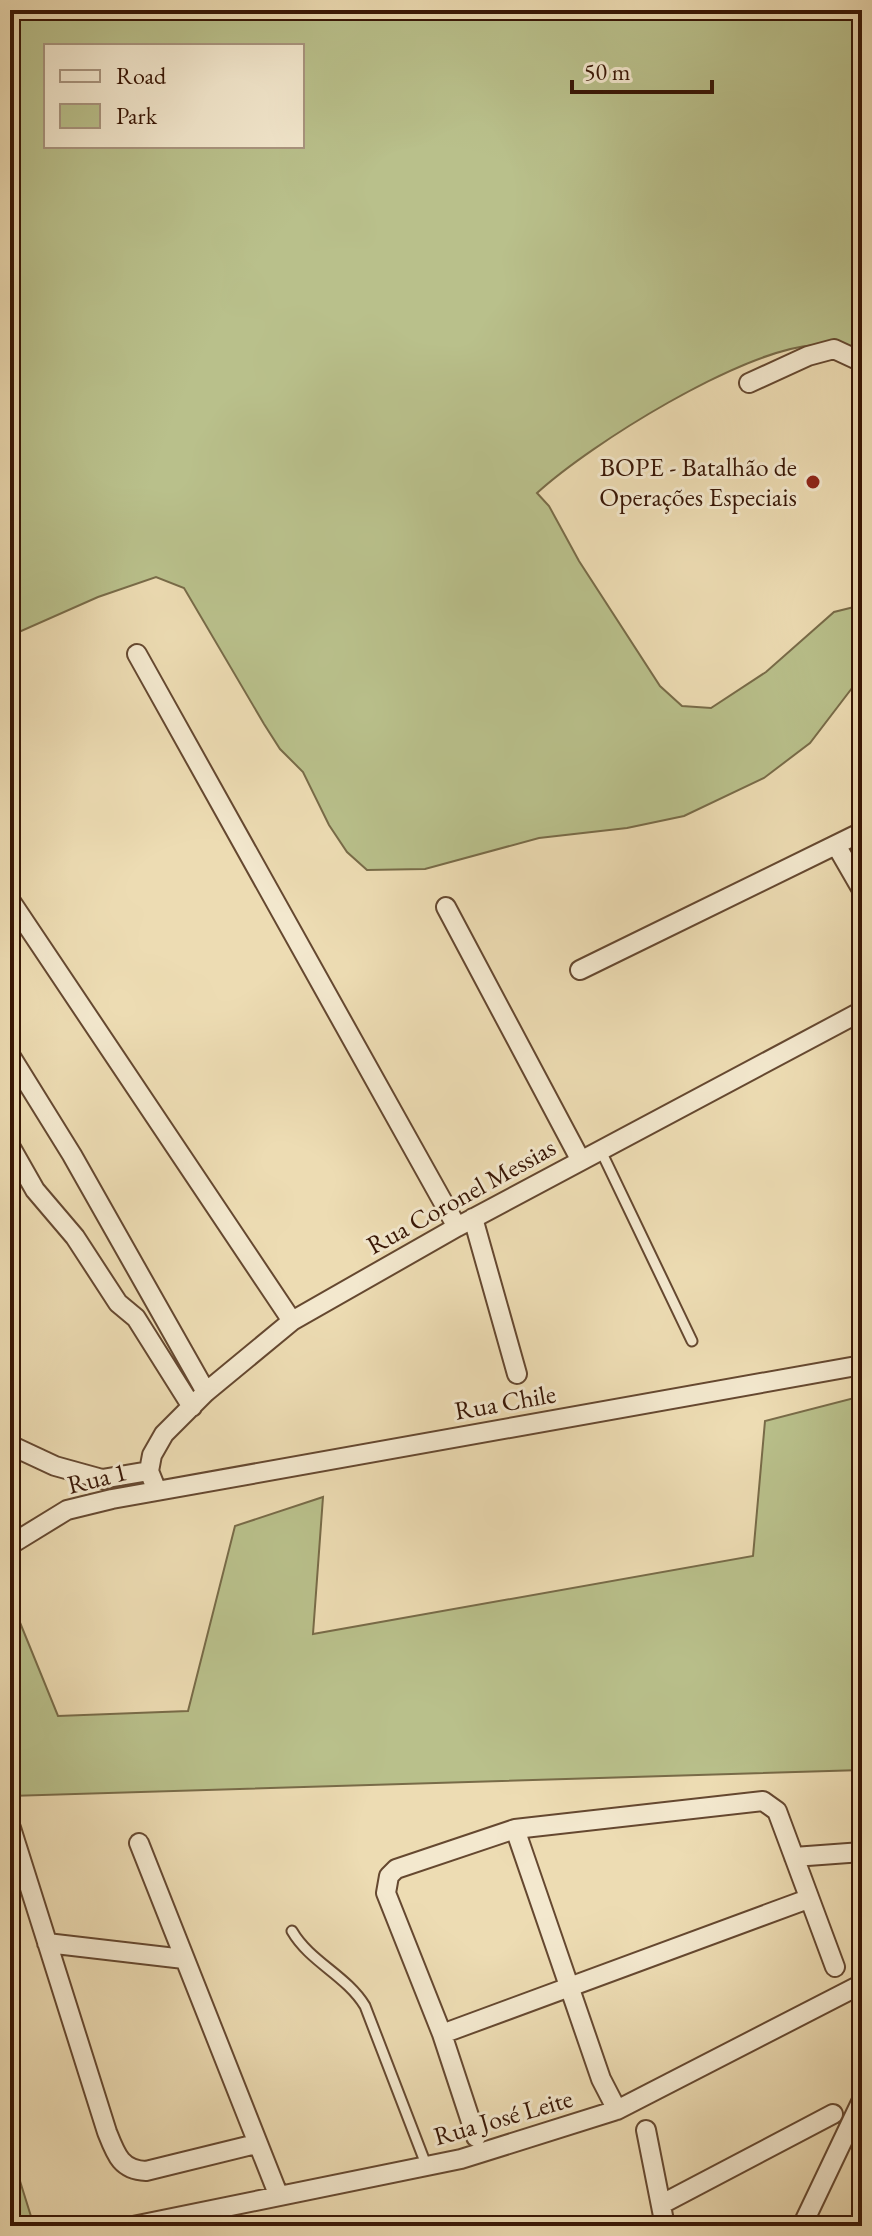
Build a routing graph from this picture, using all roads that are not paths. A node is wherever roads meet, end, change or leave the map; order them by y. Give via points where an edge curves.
1 (862, 362) edge
2 (749, 383) dead end
3 (137, 654) dead end
4 (862, 832) edge
5 (836, 845) junction
6 (862, 890) edge
7 (10, 900) edge
8 (446, 907) dead end
9 (580, 970) dead end
10 (862, 1011) edge
11 (10, 1055) edge
12 (10, 1146) edge
13 (600, 1149) junction
14 (580, 1159) junction
15 (465, 1222) junction
16 (292, 1321) junction
17 (692, 1341) dead end
18 (862, 1365) edge
19 (517, 1374) dead end
20 (206, 1392) junction
21 (192, 1407) junction
22 (10, 1445) edge
23 (149, 1471) junction
24 (157, 1491) junction
25 (10, 1545) edge
26 (11, 1828) edge
27 (515, 1829) junction
28 (139, 1843) dead end
29 (862, 1852) edge
30 (794, 1857) junction
31 (808, 1899) junction
32 (292, 1931) dead end
33 (47, 1943) junction
34 (184, 1959) junction
35 (835, 1967) dead end
36 (862, 1984) edge
37 (568, 1987) junction
38 (442, 2034) junction
39 (862, 2100) edge
40 (617, 2110) junction
41 (833, 2114) dead end
42 (646, 2130) dead end
43 (476, 2137) dead end
44 (256, 2144) junction
45 (427, 2167) junction
46 (862, 2181) edge
47 (862, 2192) edge
48 (278, 2194) junction
49 (662, 2204) junction
50 (133, 2226) edge
51 (665, 2226) edge
52 (802, 2226) edge

1 - 2 street via 834,349
3 - 15 street
4 - 5 street
5 - 6 street
5 - 9 street
7 - 16 street
8 - 14 street
10 - 13 street, Rua Coronel Messias
11 - 20 street
12 - 21 street via 35,1190 75,1237 118,1303 136,1318
13 - 14 street, Rua Coronel Messias
13 - 17 lane
14 - 15 street, Rua Coronel Messias
15 - 16 street, Rua Coronel Messias
15 - 19 street
16 - 20 street, Rua Coronel Messias
18 - 24 street, Rua Chile
20 - 21 street, Rua Coronel Messias
21 - 23 street, Rua Coronel Messias via 164,1434
22 - 23 street via 55,1466 102,1479
23 - 24 street
24 - 25 street, Rua 1 via 67,1510
26 - 33 street
27 - 30 street via 763,1801 777,1811
27 - 37 street
27 - 38 street via 396,1869 389,1876 386,1893
28 - 34 street
29 - 30 street
30 - 31 street
31 - 35 street
31 - 37 street
32 - 45 lane via 365,2006
33 - 34 street
33 - 44 street via 121,2162 130,2170 146,2171
34 - 44 street
36 - 40 street, Rua José Leite
37 - 38 street
37 - 40 street
38 - 43 street
39 - 52 street
40 - 45 street, Rua José Leite
41 - 49 street
42 - 49 street
44 - 48 street
45 - 48 street, Rua José Leite
46 - 47 lane
48 - 50 street, Rua José Leite
49 - 51 street

